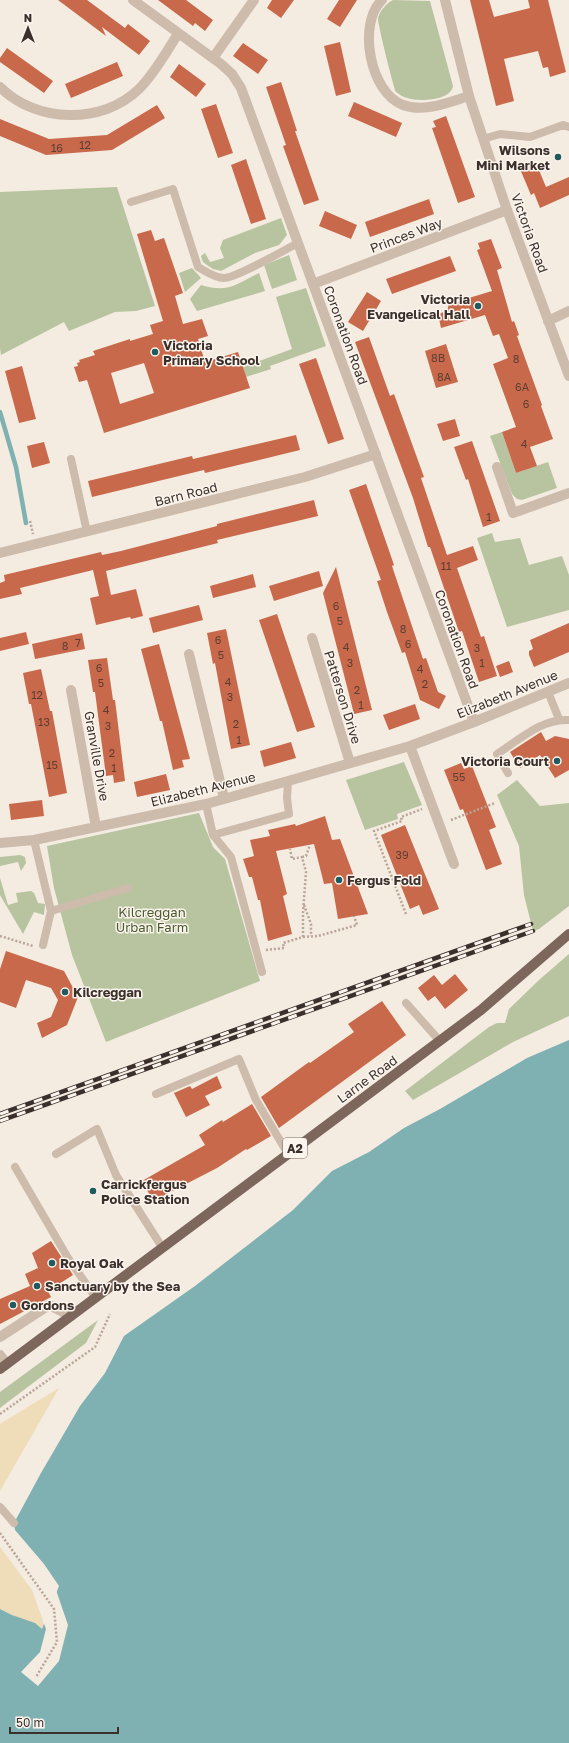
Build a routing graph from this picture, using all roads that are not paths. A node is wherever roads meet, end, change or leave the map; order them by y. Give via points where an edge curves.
1 (133, 0) edge
2 (254, 0) edge
3 (382, 0) edge
4 (445, 0) edge
5 (178, 34) junction
6 (213, 58) junction
7 (0, 87) edge
8 (469, 96) junction
9 (569, 127) edge
10 (483, 139) junction
11 (131, 202) dead end
12 (507, 210) junction
13 (298, 243) junction
14 (313, 284) junction
15 (569, 311) edge
16 (548, 321) junction
17 (569, 376) edge
18 (376, 454) junction
19 (71, 459) dead end
20 (497, 467) dead end
21 (569, 493) edge
22 (87, 532) junction
23 (0, 553) edge
24 (312, 638) dead end
25 (189, 654) dead end
26 (569, 683) edge
27 (71, 690) dead end
28 (548, 692) junction
29 (559, 719) junction
30 (569, 720) edge
31 (474, 722) junction
32 (410, 746) junction
33 (350, 763) junction
34 (508, 773) dead end
35 (288, 781) junction
36 (224, 798) junction
37 (206, 804) junction
38 (96, 827) junction
39 (213, 835) junction
40 (34, 840) junction
41 (0, 843) edge
42 (454, 864) dead end
43 (128, 888) dead end
44 (51, 911) junction
45 (569, 934) edge
46 (43, 945) road end
47 (262, 972) dead end
48 (406, 1003) dead end
49 (439, 1040) junction
50 (156, 1094) dead end
51 (56, 1154) dead end
52 (288, 1154) junction
53 (15, 1167) dead end
54 (162, 1248) junction
55 (96, 1298) junction
56 (71, 1316) junction
57 (0, 1337) edge
58 (0, 1355) edge
59 (3, 1366) edge
60 (0, 1507) edge
61 (14, 1522) dead end

1 - 5 street, Coronation Road
2 - 6 street
3 - 8 street via 371,16 368,28 376,73 389,96 404,105 418,107 436,106
4 - 8 street, Victoria Road
5 - 6 street, Coronation Road
5 - 7 street via 139,89 121,102 100,111 73,115 44,112 19,102
6 - 13 street, Coronation Road via 232,74 241,88
8 - 10 street, Victoria Road
9 - 10 lane via 564,126 530,137 500,134
10 - 12 street, Victoria Road
11 - 13 lane via 173,189 198,267 224,278 236,275
12 - 14 street, Princes Way
12 - 16 street, Victoria Road
13 - 14 street, Coronation Road
14 - 18 street, Coronation Road
15 - 16 street
16 - 17 street, Victoria Road
18 - 22 street, Barn Road via 305,477
18 - 31 street, Coronation Road
19 - 22 lane
20 - 21 street via 513,513
22 - 23 street, Barn Road
24 - 33 street, Patterson Drive
25 - 36 street
26 - 28 street, Elizabeth Avenue
27 - 38 street, Granville Drive
28 - 29 lane
28 - 31 street, Elizabeth Avenue
29 - 30 lane
29 - 34 lane via 545,723 497,754
31 - 32 street, Elizabeth Avenue
32 - 33 street, Elizabeth Avenue
32 - 42 street
33 - 35 street, Elizabeth Avenue
35 - 36 street, Elizabeth Avenue
35 - 39 lane via 286,798 289,814
36 - 37 street, Elizabeth Avenue
37 - 38 street, Elizabeth Avenue
37 - 39 lane
38 - 40 street, Elizabeth Avenue
39 - 47 lane via 231,856
40 - 41 street, Elizabeth Avenue
40 - 44 lane
43 - 44 lane
44 - 46 lane
45 - 49 main road, Larne Road / A2 via 481,1010
48 - 49 lane
49 - 52 main road, Larne Road / A2
50 - 52 lane via 239,1059 256,1100
51 - 54 lane via 97,1129 116,1175
52 - 54 main road, Larne Road / A2
53 - 55 lane via 68,1258
54 - 55 main road, A2
55 - 56 main road, A2
56 - 57 street via 49,1305
56 - 59 main road, A2
58 - 59 street
60 - 61 lane

